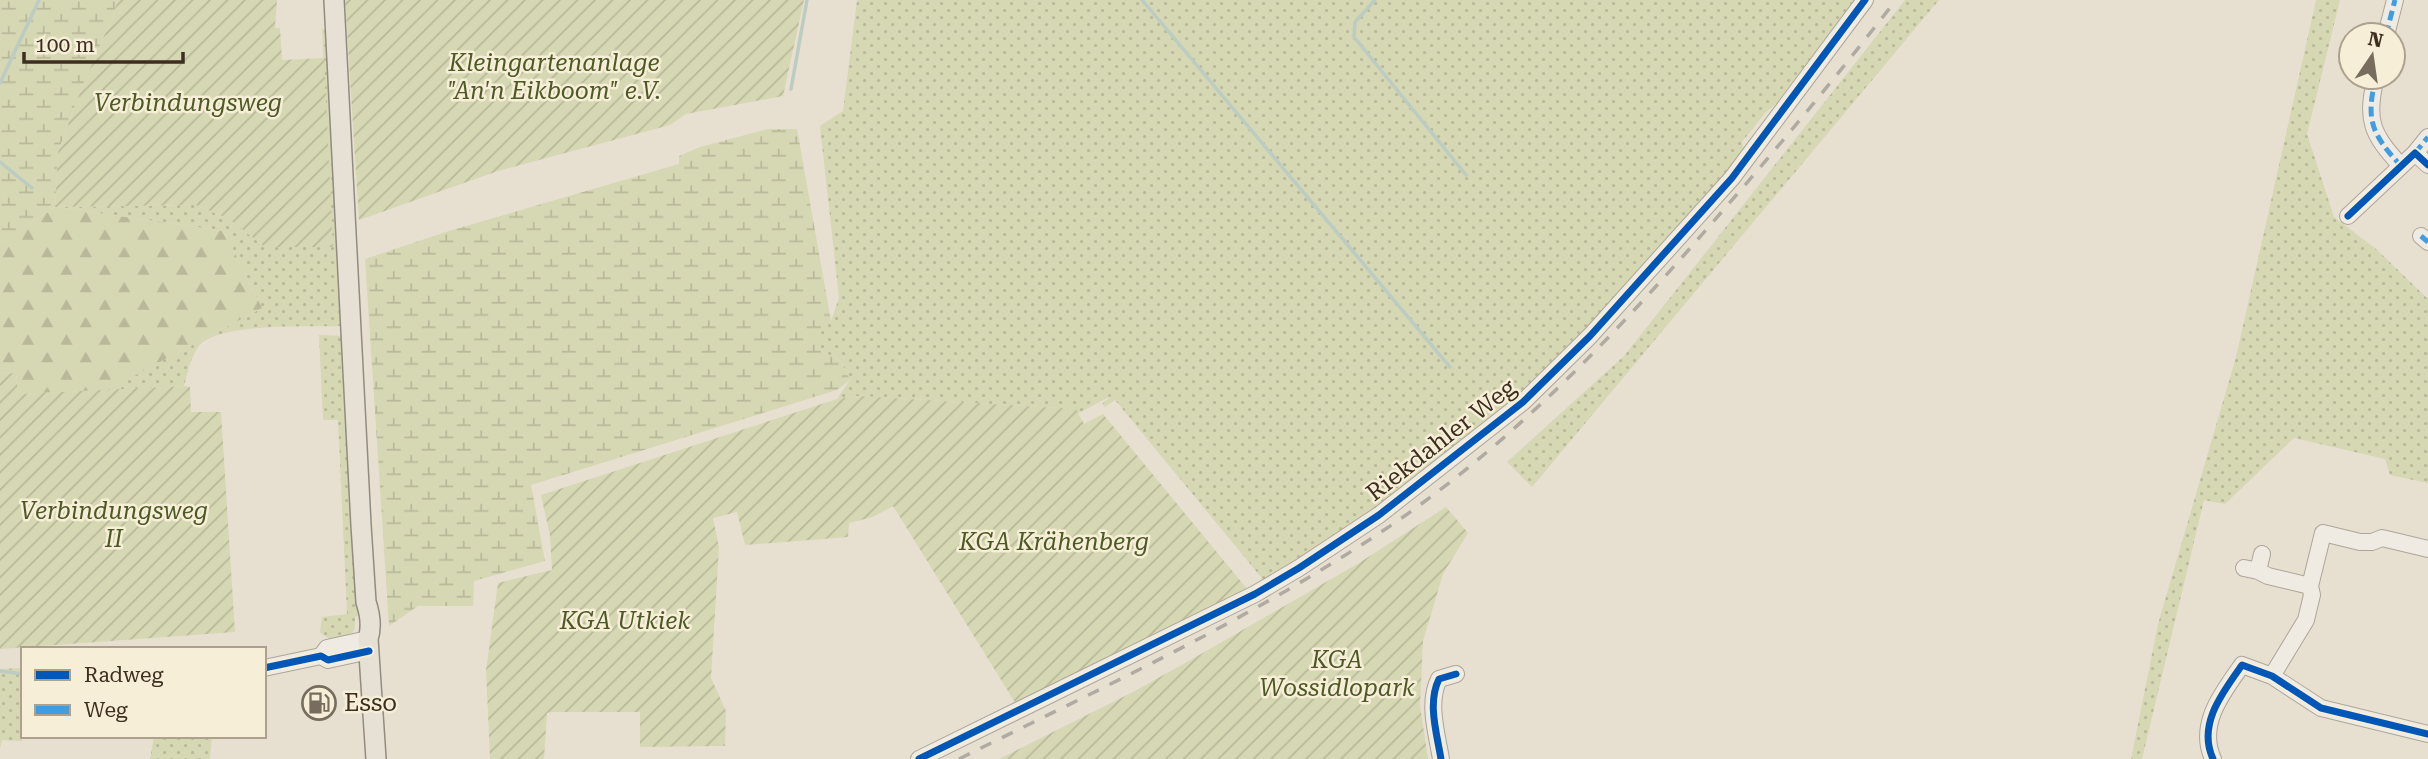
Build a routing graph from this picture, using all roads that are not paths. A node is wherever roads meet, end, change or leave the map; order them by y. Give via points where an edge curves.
1 (334, 0) edge
2 (1865, 0) edge
3 (2395, 0) edge
4 (2390, 21) edge
5 (2372, 91) edge
6 (2428, 136) edge
7 (2415, 153) junction
8 (2428, 165) edge
9 (2400, 166) junction
10 (2348, 216) dead end
11 (2428, 549) edge
12 (2262, 554) dead end
13 (2310, 586) junction
14 (369, 645) junction
15 (266, 668) edge
16 (1456, 674) dead end
17 (2272, 676) junction
18 (2427, 730) edge
19 (376, 759) edge
20 (919, 759) edge
21 (1441, 759) edge
22 (2213, 759) edge

1 - 14 main road via 366,602 363,614
2 - 20 street, Riekdahler Weg via 1732,178 1591,337 1484,434 1380,515 1255,594
3 - 4 street
5 - 9 street via 2371,117 2378,140
6 - 7 street
7 - 8 street
7 - 9 street
9 - 10 street
11 - 13 street via 2382,538 2360,541 2323,533
12 - 13 street via 2251,569
13 - 17 street via 2306,620
14 - 15 street via 327,648 321,656
14 - 19 main road
16 - 21 street via 1439,679 1433,699
17 - 18 street via 2321,708
17 - 22 street via 2242,665 2212,713 2208,732

